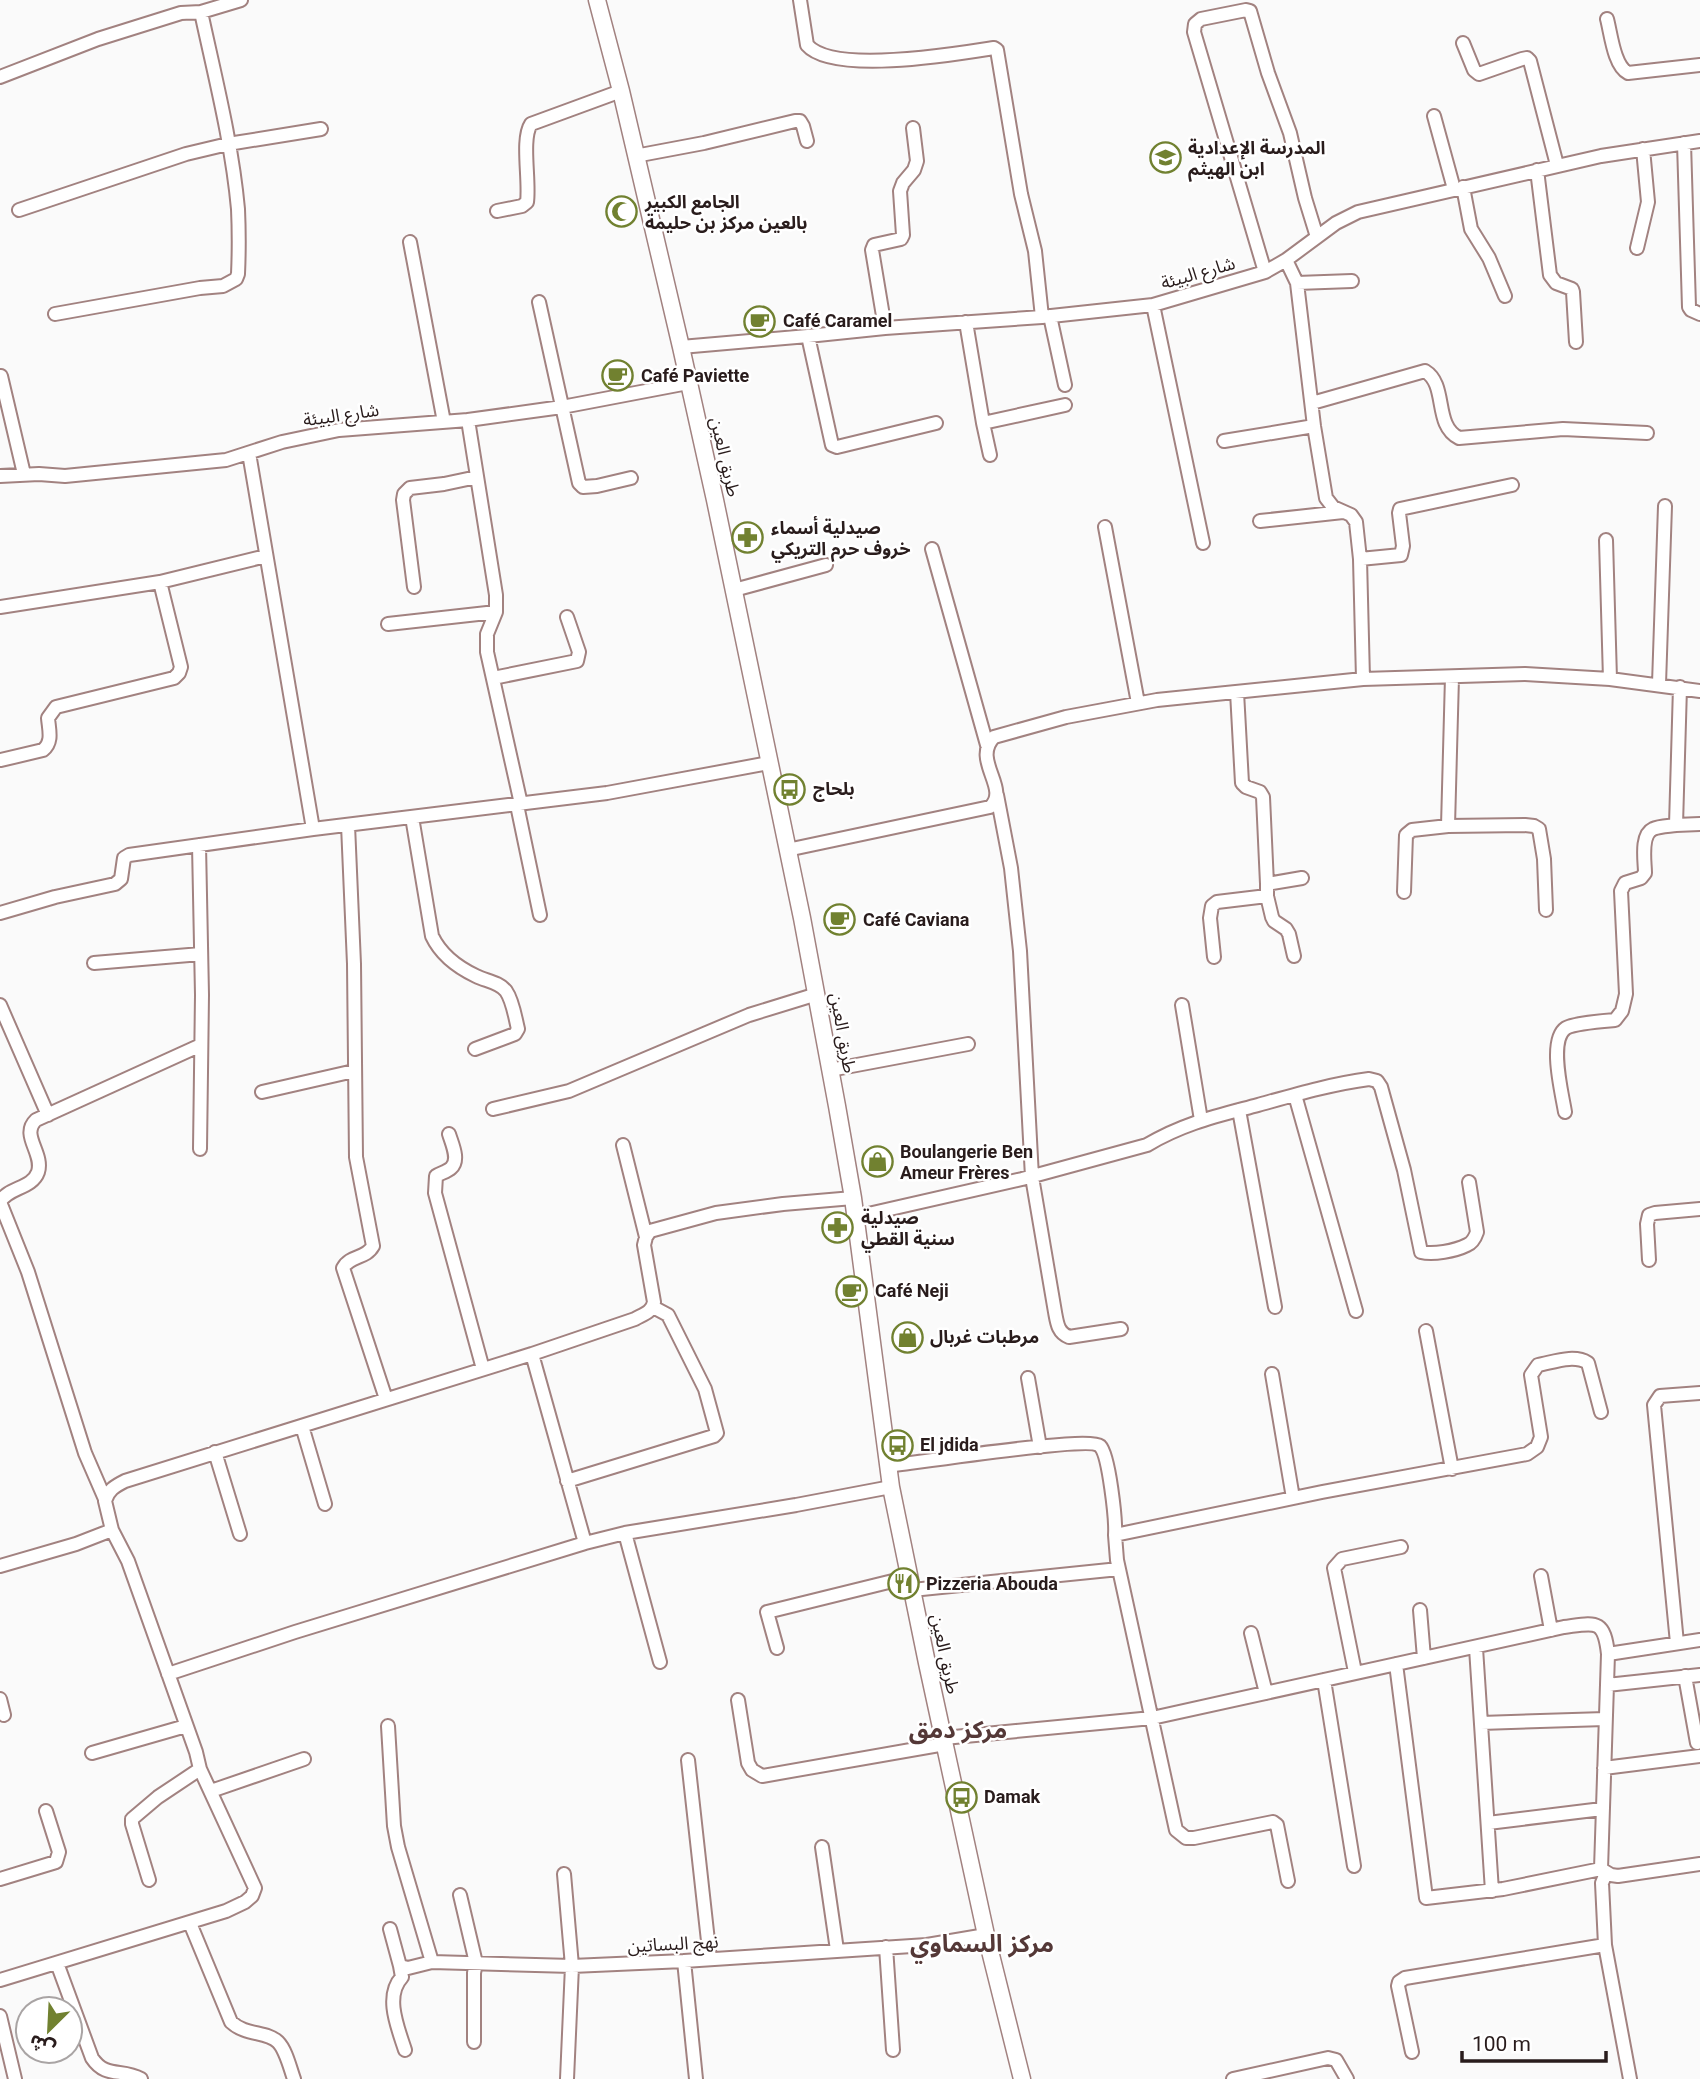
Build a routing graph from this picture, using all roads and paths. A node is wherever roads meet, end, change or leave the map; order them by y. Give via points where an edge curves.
1 (241, 0) edge
2 (597, 0) edge
3 (800, 0) edge
4 (201, 12) junction
5 (1607, 19) dead end
6 (1463, 43) dead end
7 (1700, 65) edge
8 (0, 77) edge
9 (621, 91) junction
10 (1434, 116) dead end
11 (913, 128) dead end
12 (321, 129) dead end
13 (807, 141) dead end
14 (1700, 141) edge
15 (1684, 143) junction
16 (228, 144) junction
17 (1643, 149) junction
18 (635, 156) junction
19 (1557, 165) junction
20 (1537, 170) junction
21 (1458, 188) junction
22 (19, 210) dead end
23 (497, 211) dead end
24 (1317, 237) junction
25 (410, 242) dead end
26 (1637, 248) dead end
27 (1286, 260) junction
28 (1265, 272) junction
29 (1352, 281) dead end
30 (1297, 283) junction
31 (1505, 296) dead end
32 (539, 302) dead end
33 (1153, 305) junction
34 (55, 314) dead end
35 (1700, 314) edge
36 (1046, 316) junction
37 (966, 322) junction
38 (885, 328) junction
39 (808, 336) junction
40 (1576, 342) dead end
41 (681, 347) junction
42 (1, 376) edge
43 (688, 383) junction
44 (1065, 386) dead end
45 (1312, 403) junction
46 (1065, 405) dead end
47 (562, 407) junction
48 (468, 420) junction
49 (444, 422) junction
50 (982, 423) junction
51 (936, 424) dead end
52 (1314, 426) junction
53 (1647, 433) dead end
54 (1224, 441) dead end
55 (249, 453) junction
56 (990, 455) dead end
57 (24, 474) junction
58 (0, 476) edge
59 (477, 477) junction
60 (631, 478) dead end
61 (1512, 485) dead end
62 (1665, 506) dead end
63 (1343, 512) junction
64 (1260, 521) dead end
65 (1105, 527) dead end
66 (1606, 540) dead end
67 (1203, 543) dead end
68 (932, 549) dead end
69 (266, 556) junction
70 (1360, 559) junction
71 (826, 565) dead end
72 (160, 582) junction
73 (414, 587) dead end
74 (734, 590) junction
75 (0, 607) edge
76 (496, 612) junction
77 (567, 617) dead end
78 (388, 624) dead end
79 (1452, 677) junction
80 (493, 678) junction
81 (1363, 679) junction
82 (1610, 679) junction
83 (1659, 684) junction
84 (1680, 687) junction
85 (1700, 691) edge
86 (1237, 692) junction
87 (1138, 703) junction
88 (987, 745) junction
89 (0, 759) edge
90 (769, 763) junction
91 (997, 794) junction
92 (519, 804) junction
93 (412, 817) junction
94 (1700, 824) edge
95 (348, 825) junction
96 (1676, 825) junction
97 (1448, 827) junction
98 (313, 830) junction
99 (199, 845) junction
100 (787, 850) junction
101 (1301, 878) dead end
102 (1267, 890) junction
103 (1404, 892) dead end
104 (1546, 910) dead end
105 (0, 913) edge
106 (540, 915) dead end
107 (201, 954) junction
108 (1294, 956) dead end
109 (1214, 957) dead end
110 (94, 963) dead end
111 (817, 994) junction
112 (0, 1005) edge
113 (1182, 1005) dead end
114 (968, 1044) dead end
115 (201, 1045) junction
116 (475, 1049) dead end
117 (830, 1070) junction
118 (354, 1071) junction
119 (262, 1092) dead end
120 (1295, 1094) junction
121 (493, 1109) dead end
122 (1239, 1110) junction
123 (1564, 1112) dead end
124 (48, 1115) junction
125 (1200, 1120) junction
126 (449, 1134) dead end
127 (622, 1145) dead end
128 (200, 1149) dead end
129 (1032, 1177) junction
130 (1469, 1182) dead end
131 (853, 1198) junction
132 (1700, 1209) edge
133 (855, 1217) junction
134 (6, 1236) edge
135 (646, 1237) junction
136 (1649, 1260) dead end
137 (653, 1307) junction
138 (1275, 1307) dead end
139 (1356, 1311) dead end
140 (1121, 1329) dead end
141 (1426, 1331) dead end
142 (531, 1354) junction
143 (483, 1369) junction
144 (1272, 1374) dead end
145 (1028, 1378) dead end
146 (1700, 1393) edge
147 (386, 1399) junction
148 (1601, 1412) dead end
149 (302, 1426) junction
150 (1040, 1447) junction
151 (215, 1452) junction
152 (888, 1466) junction
153 (1452, 1469) junction
154 (567, 1480) junction
155 (891, 1487) junction
156 (1293, 1498) junction
157 (105, 1499) junction
158 (326, 1504) dead end
159 (112, 1530) junction
160 (625, 1533) junction
161 (240, 1534) dead end
162 (1115, 1535) junction
163 (585, 1543) junction
164 (1401, 1547) dead end
165 (0, 1566) edge
166 (1119, 1569) junction
167 (1541, 1576) dead end
168 (910, 1583) junction
169 (1420, 1611) dead end
170 (1551, 1630) junction
171 (1251, 1633) dead end
172 (1700, 1640) edge
173 (1677, 1643) junction
174 (777, 1648) dead end
175 (1476, 1648) junction
176 (1608, 1654) junction
177 (1423, 1658) junction
178 (660, 1662) dead end
179 (1396, 1664) junction
180 (1355, 1672) junction
181 (168, 1674) junction
182 (1700, 1675) edge
183 (1685, 1676) junction
184 (1324, 1680) junction
185 (1607, 1685) junction
186 (1266, 1693) junction
187 (0, 1699) edge
188 (738, 1700) dead end
189 (4, 1715) dead end
190 (1152, 1718) junction
191 (1605, 1719) junction
192 (1481, 1723) junction
193 (186, 1726) junction
194 (388, 1726) dead end
195 (945, 1741) junction
196 (1699, 1749) edge
197 (92, 1753) dead end
198 (304, 1759) dead end
199 (688, 1760) dead end
200 (1604, 1768) junction
201 (200, 1769) junction
202 (211, 1791) junction
203 (1602, 1809) junction
204 (46, 1811) dead end
205 (1488, 1823) junction
206 (822, 1847) dead end
207 (1700, 1864) edge
208 (1354, 1866) dead end
209 (1603, 1871) junction
210 (564, 1874) dead end
211 (0, 1879) edge
212 (149, 1880) dead end
213 (1287, 1881) dead end
214 (1492, 1891) junction
215 (460, 1895) dead end
216 (190, 1923) junction
217 (390, 1929) dead end
218 (986, 1936) junction
219 (1605, 1945) junction
220 (886, 1947) junction
221 (837, 1950) junction
222 (710, 1959) junction
223 (684, 1961) junction
224 (432, 1962) junction
225 (57, 1963) junction
226 (476, 1963) junction
227 (400, 1966) junction
228 (572, 1966) junction
229 (0, 1980) edge
230 (0, 2016) edge
231 (474, 2042) dead end
232 (405, 2050) dead end
233 (893, 2050) dead end
234 (1412, 2052) dead end
235 (15, 2079) edge
236 (141, 2079) edge
237 (294, 2079) edge
238 (567, 2079) edge
239 (696, 2079) edge
240 (1022, 2079) edge
241 (1233, 2079) edge
242 (1347, 2079) edge
243 (1630, 2079) edge

1 - 4 street
2 - 9 main road, طريق العين
3 - 36 street via 807,45 818,54 894,61 997,50
4 - 8 street via 181,13 99,39
4 - 16 street
5 - 7 street via 1619,65 1628,73
6 - 19 street via 1479,74 1522,59 1530,61
9 - 18 main road, طريق العين
9 - 23 street via 531,124 527,132 527,202
10 - 21 street
11 - 38 street via 917,161 900,191 903,235 874,245 872,250
12 - 16 street
13 - 18 street via 800,121 795,121
14 - 15 street, شارع البيئة
15 - 17 street, شارع البيئة
15 - 35 street via 1689,307
16 - 22 street via 186,153
16 - 34 street via 238,219 236,279 223,286
17 - 19 street, شارع البيئة
17 - 26 street via 1648,202
18 - 41 main road, طريق العين
19 - 20 street, شارع البيئة
20 - 21 street, شارع البيئة
20 - 40 street via 1550,275 1572,289
21 - 24 street, شارع البيئة via 1358,212
21 - 31 street via 1471,229
24 - 27 street, شارع البيئة
24 - 28 street via 1250,11 1201,19 1194,32
25 - 49 street
27 - 28 street, شارع البيئة
27 - 30 street
28 - 33 street, شارع البيئة
29 - 30 street
30 - 45 street
32 - 47 street
33 - 36 street, شارع البيئة
33 - 67 street
36 - 37 street, شارع البيئة
36 - 44 street
37 - 38 street, شارع البيئة
37 - 50 street
38 - 39 street, شارع البيئة
39 - 41 street, شارع البيئة
39 - 51 street via 832,445
41 - 43 main road, طريق العين
42 - 57 street
43 - 47 street, شارع البيئة
43 - 74 main road, طريق العين
45 - 52 street
45 - 53 street via 1425,371 1434,379 1447,428 1459,438 1563,429
46 - 50 street
47 - 48 street, شارع البيئة
47 - 60 street via 579,483 585,487
48 - 49 street, شارع البيئة
48 - 59 street
49 - 55 street, شارع البيئة via 339,430
50 - 56 street
52 - 54 street
52 - 63 street via 1326,498
55 - 57 street, شارع البيئة via 226,460 65,476
55 - 69 street
57 - 58 street, شارع البيئة
59 - 73 street via 410,488 404,494
59 - 76 street
61 - 70 street via 1400,509 1401,555
62 - 83 street
63 - 64 street
63 - 70 street via 1356,522
65 - 87 street
66 - 82 street
68 - 88 street
69 - 72 street
69 - 98 street
70 - 81 street
71 - 74 street
72 - 75 street
72 - 89 street via 179,673 56,707 48,718 50,741 43,751
74 - 90 main road, طريق العين
76 - 78 street
76 - 80 street via 487,634
77 - 80 street via 579,652 577,661
79 - 81 street
79 - 82 street via 1525,674
79 - 97 street
80 - 92 street
81 - 86 street
82 - 83 street
83 - 84 street
84 - 85 street
84 - 96 street
86 - 87 street
86 - 102 street via 1242,783 1263,797
87 - 88 street via 994,737
88 - 91 street via 985,754
90 - 92 street
90 - 100 main road, طريق العين
91 - 100 street via 990,807
91 - 129 street via 1020,951
92 - 93 street
92 - 106 street
93 - 95 street
93 - 116 street via 436,945 446,958 509,995 518,1029 515,1034
94 - 96 street
95 - 98 street
95 - 118 street
96 - 123 street via 1648,833 1645,873 1625,883 1621,891 1626,994 1622,1011 1615,1020 1567,1027 1559,1036 1556,1050
97 - 103 street via 1412,830 1406,835
97 - 104 street via 1534,825 1539,829
98 - 99 street
99 - 105 street via 129,855 115,884
99 - 107 street
100 - 111 main road, طريق العين
101 - 102 street
102 - 108 street via 1272,917 1289,934
102 - 109 street via 1212,906
107 - 110 street
107 - 115 street
111 - 117 main road, طريق العين
111 - 121 street via 749,1015 569,1091
112 - 124 street
113 - 125 street
114 - 117 street
115 - 124 street
115 - 128 street
117 - 131 main road, طريق العين
118 - 119 street
118 - 147 street via 356,1157 373,1246 342,1268
120 - 122 street
120 - 130 street via 1364,1080 1379,1083 1421,1252 1429,1254 1474,1240 1478,1233
120 - 139 street
122 - 125 street
122 - 138 street
124 - 134 street via 30,1127 38,1156 37,1175 1,1198
125 - 129 street via 1147,1145
126 - 143 street via 454,1166 436,1177 435,1193
127 - 135 street
129 - 133 street
129 - 140 street via 1059,1330 1069,1337
131 - 133 main road, طريق العين
131 - 135 street via 716,1213 650,1231
132 - 136 street via 1648,1215
133 - 152 main road, طريق العين
134 - 157 street via 28,1272 85,1453
135 - 137 street
137 - 142 street via 635,1319
137 - 154 street via 668,1315 705,1389 717,1433
141 - 153 street
142 - 143 street
142 - 154 street
143 - 147 street
144 - 156 street
145 - 150 street
146 - 173 street via 1660,1396 1654,1405
147 - 149 street
148 - 153 street via 1584,1360 1538,1365 1531,1375 1541,1437 1534,1451
149 - 151 street
149 - 158 street
150 - 152 street
150 - 162 street via 1099,1446 1110,1483
151 - 157 street via 125,1481 113,1487
151 - 161 street
152 - 155 main road, طريق العين
153 - 156 street
154 - 163 street
155 - 160 street
155 - 168 main road, طريق العين
156 - 162 street
157 - 159 street
159 - 165 street
159 - 181 street via 128,1561
160 - 163 street
160 - 178 street
162 - 166 street
163 - 181 street
164 - 180 street via 1342,1559 1334,1568
166 - 168 street
166 - 190 street
167 - 170 street
168 - 174 street via 766,1612
168 - 195 main road, طريق العين
169 - 177 street
170 - 175 street
170 - 176 street via 1593,1625 1605,1635
171 - 186 street
172 - 173 street
173 - 176 street
175 - 177 street
175 - 192 street
176 - 185 street
177 - 179 street
179 - 180 street
179 - 214 street via 1426,1898
180 - 184 street
181 - 193 street
182 - 183 street
183 - 185 street
183 - 196 street
184 - 186 street
184 - 208 street
185 - 191 street
186 - 190 street
187 - 189 street
188 - 195 street via 748,1763 762,1776
190 - 195 street
190 - 213 street via 1178,1833 1194,1838 1273,1822
191 - 192 street
191 - 200 street
192 - 205 street
193 - 197 street
193 - 201 street
194 - 224 street via 394,1826
195 - 218 main road, طريق العين
196 - 200 street
198 - 202 street
199 - 222 street
200 - 203 street
201 - 202 street
201 - 212 street via 132,1819
202 - 216 street via 255,1892 245,1902
203 - 205 street
203 - 209 street
204 - 211 street via 59,1852 56,1862
205 - 214 street
206 - 221 street
207 - 209 street via 1618,1876
209 - 214 street
209 - 219 street
210 - 228 street
215 - 226 street
216 - 225 street
216 - 237 street via 226,2015 245,2031 280,2043
217 - 227 street
218 - 220 street, نهج البساتين
218 - 240 main road, طريق العين
219 - 234 street via 1405,1978 1398,1986
219 - 243 street
220 - 221 street, نهج البساتين
220 - 233 street
221 - 222 street, نهج البساتين
222 - 223 street, نهج البساتين
223 - 228 street, نهج البساتين
223 - 239 street
224 - 226 street, نهج البساتين
224 - 227 street, نهج البساتين
225 - 229 street
225 - 236 street via 97,2066
226 - 228 street, نهج البساتين
226 - 231 street
227 - 232 street via 402,1978 396,1984 393,2010
228 - 238 street
230 - 235 street
241 - 242 street via 1328,2057 1336,2060

